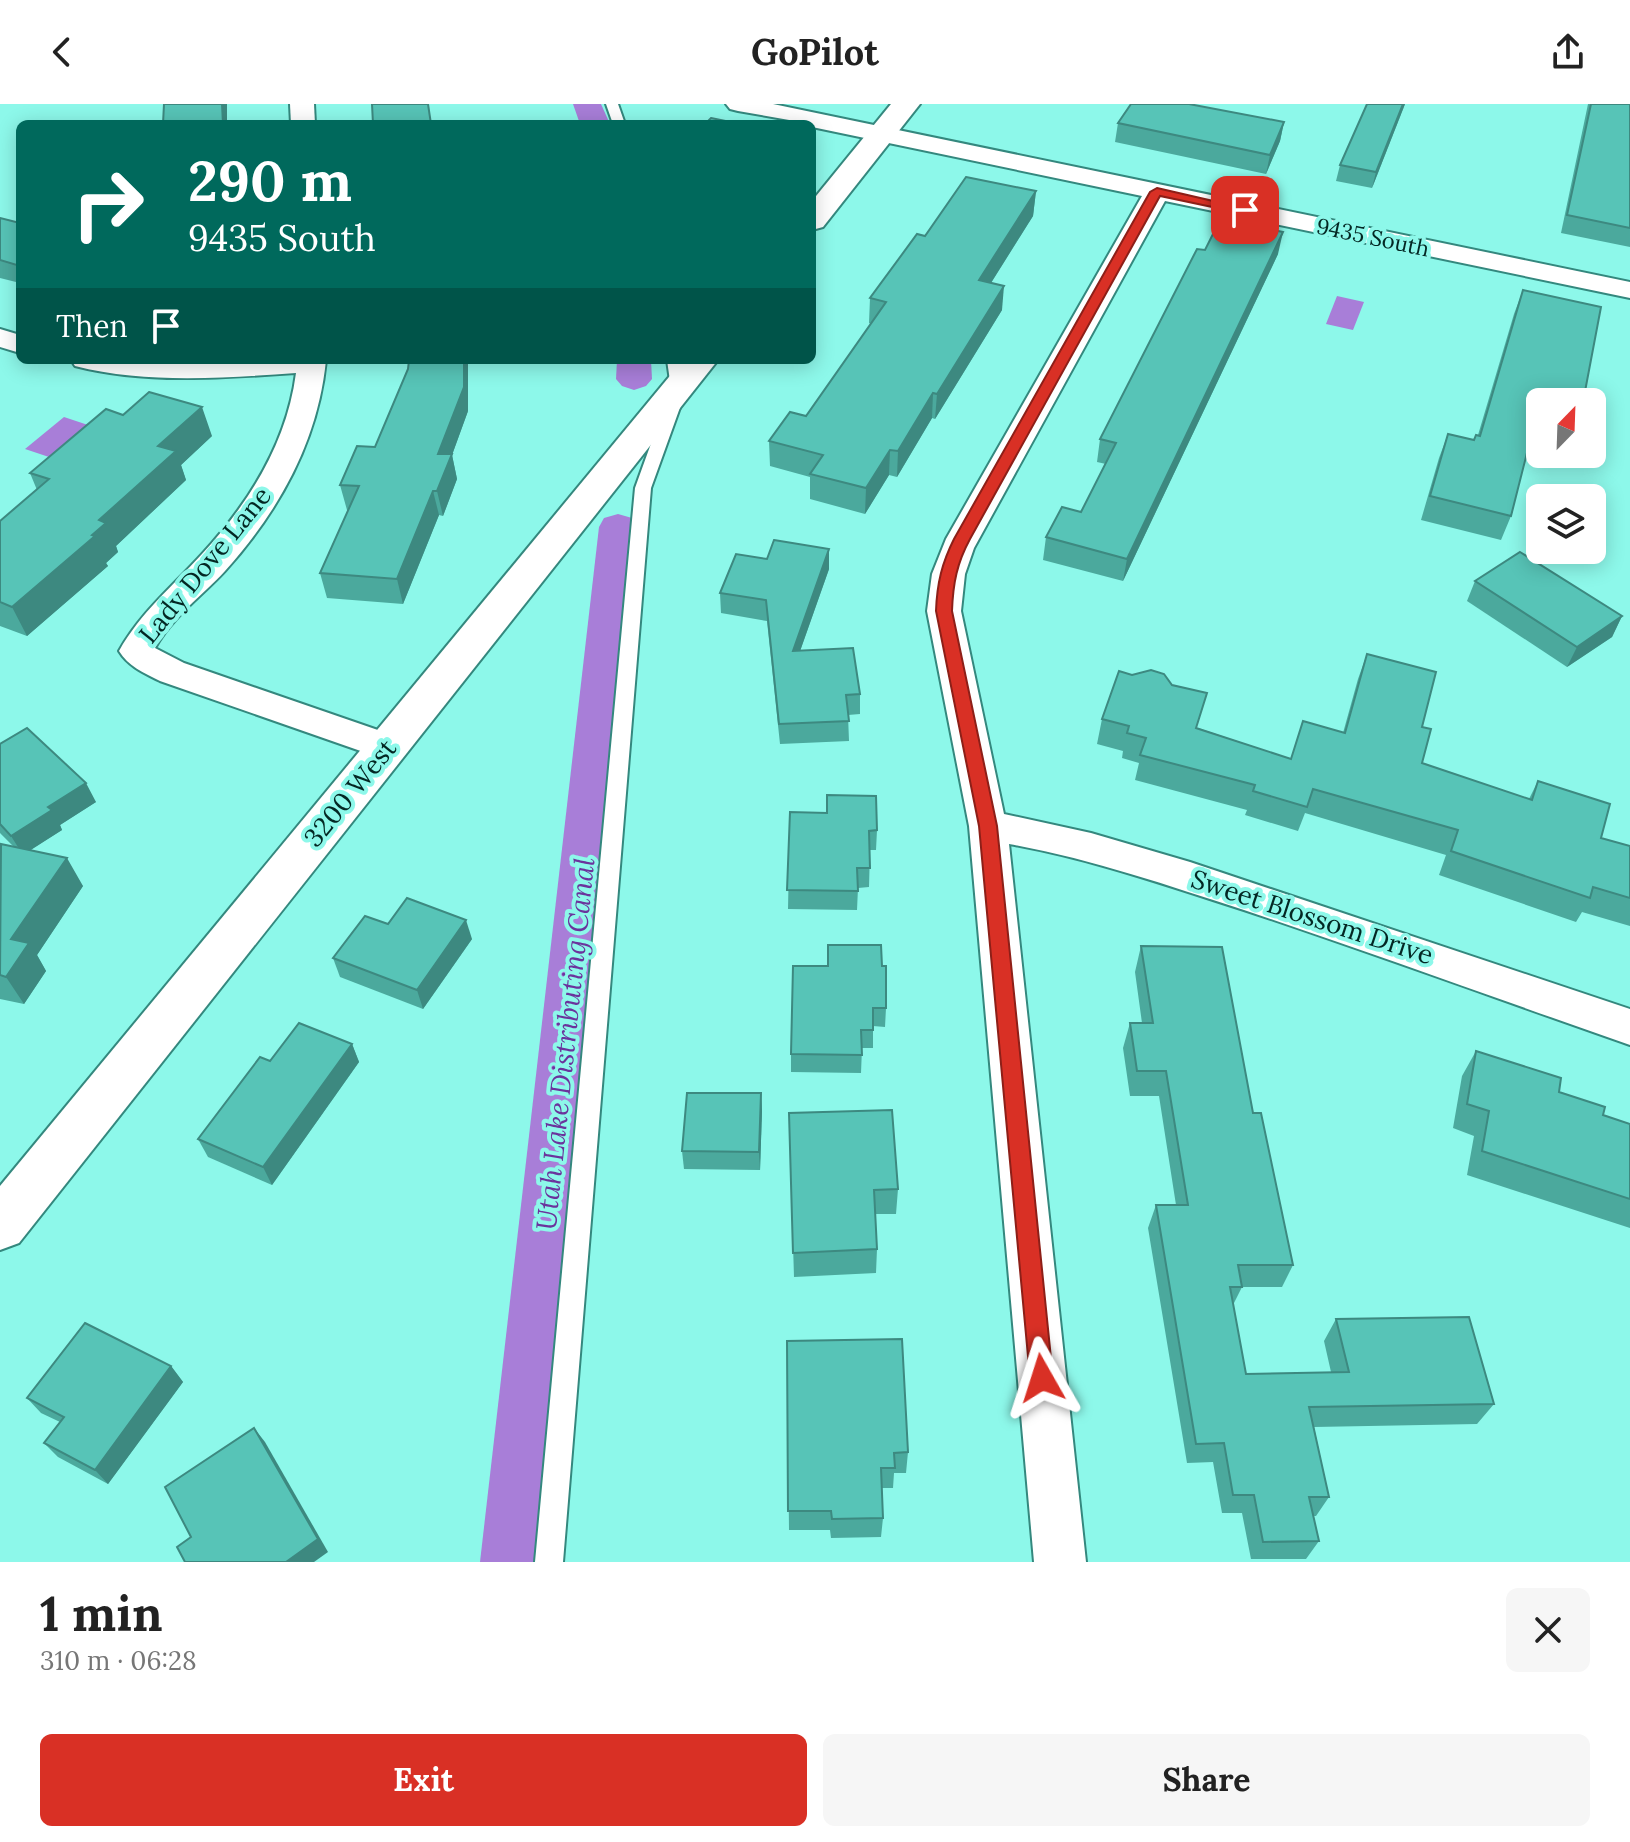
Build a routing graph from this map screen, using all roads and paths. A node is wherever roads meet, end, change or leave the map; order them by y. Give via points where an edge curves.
1 (738, 104) edge
2 (906, 104) edge
3 (812, 120) edge
4 (816, 121) edge
5 (882, 135) junction
6 (1157, 192) junction
7 (816, 216) edge
8 (1630, 290) edge
9 (111, 364) edge
10 (283, 364) edge
11 (312, 364) edge
12 (685, 369) edge
13 (388, 747) junction
14 (988, 826) junction
15 (1630, 1027) edge
16 (0, 1226) edge
17 (549, 1562) edge
18 (1060, 1562) edge

1 - 3 street, 9435 South
2 - 5 street
4 - 5 street, 9435 South
5 - 6 street, 9435 South
5 - 7 street
6 - 8 street, 9435 South
6 - 14 street via 951,561 944,611
9 - 10 street via 196,370
11 - 13 street, Lady Dove Lane via 300,425 253,514 153,623 136,651 172,672
12 - 13 street, 3200 West
12 - 17 lane via 643,488
13 - 16 street, 3200 West
14 - 15 street, Sweet Blossom Drive via 1107,850
14 - 18 street

